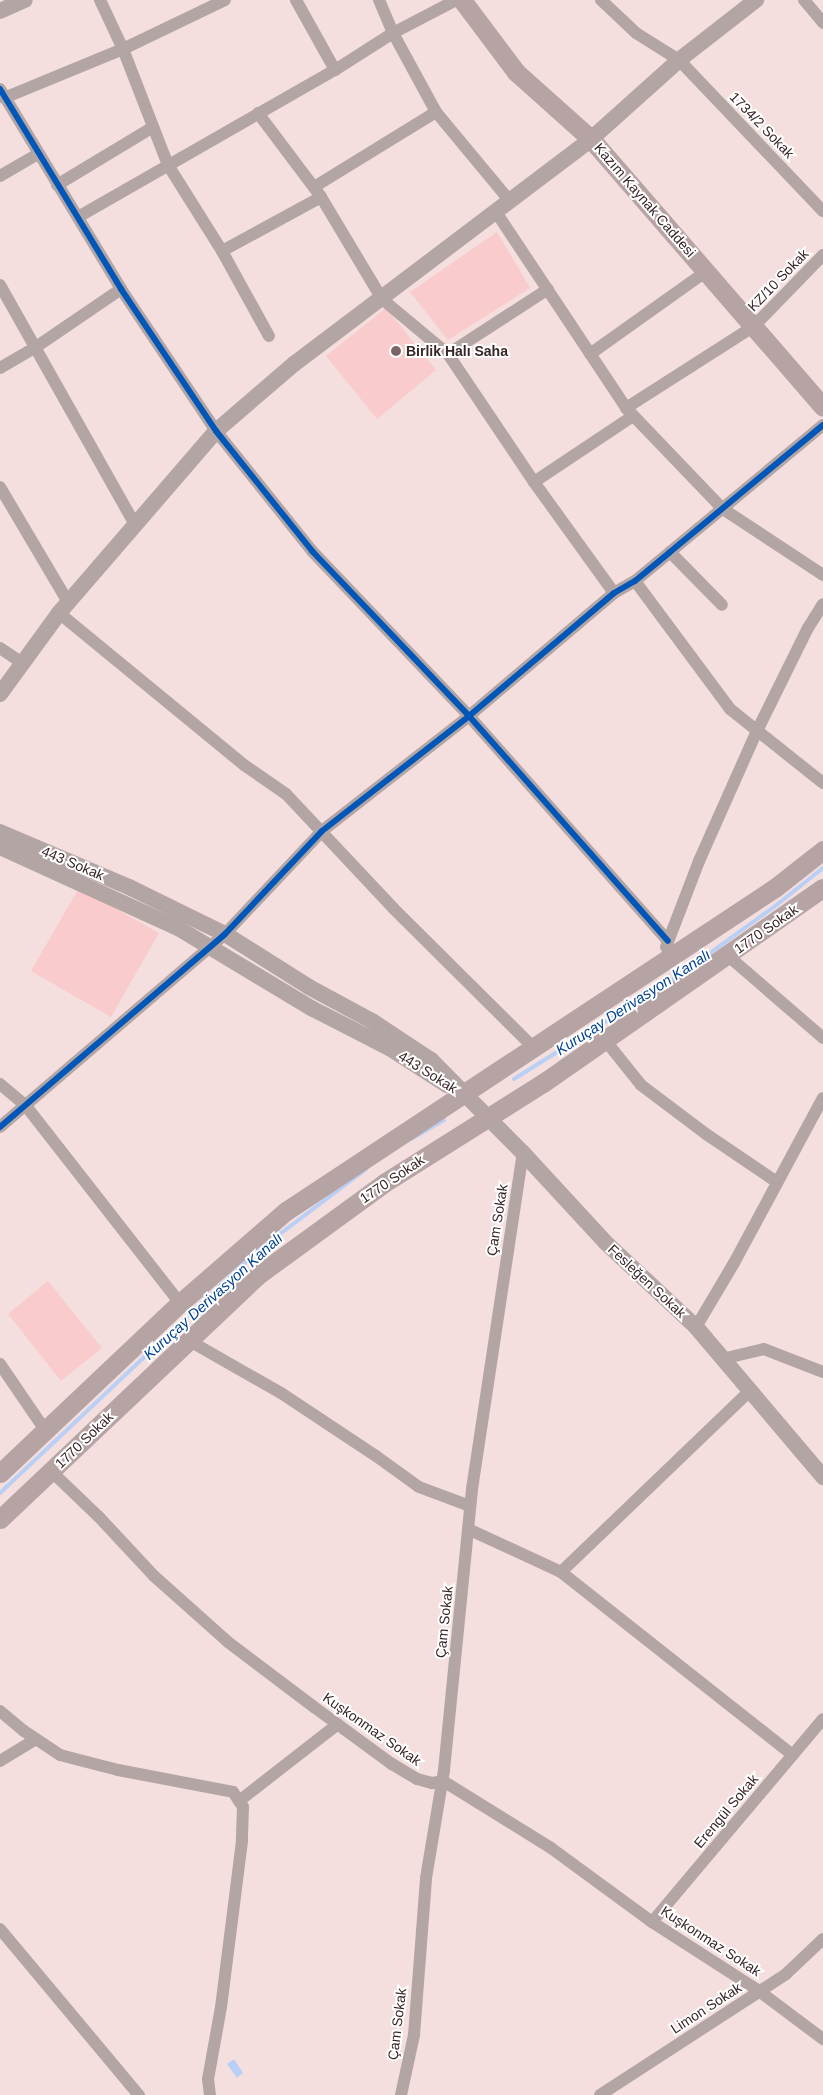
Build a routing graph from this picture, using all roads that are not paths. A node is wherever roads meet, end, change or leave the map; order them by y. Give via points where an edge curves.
1 (25, 0) edge
2 (100, 0) edge
3 (225, 0) edge
4 (296, 0) edge
5 (379, 0) edge
6 (456, 0) edge
7 (462, 0) edge
8 (601, 0) edge
9 (756, 0) edge
10 (804, 0) edge
11 (0, 11) edge
12 (823, 23) edge
13 (393, 34) junction
14 (123, 49) junction
15 (679, 60) junction
16 (334, 70) junction
17 (2, 94) edge
18 (436, 112) junction
19 (258, 113) junction
20 (153, 127) junction
21 (591, 139) junction
22 (38, 154) junction
23 (168, 165) junction
24 (0, 176) edge
25 (58, 185) junction
26 (318, 192) junction
27 (509, 200) junction
28 (821, 203) edge
29 (496, 212) junction
30 (78, 217) junction
31 (222, 251) junction
32 (823, 256) edge
33 (706, 271) junction
34 (0, 285) edge
35 (121, 289) junction
36 (548, 289) junction
37 (382, 299) junction
38 (754, 326) junction
39 (269, 336) dead end
40 (36, 347) junction
41 (448, 354) junction
42 (590, 354) junction
43 (0, 368) edge
44 (823, 407) edge
45 (630, 412) junction
46 (823, 425) edge
47 (216, 431) junction
48 (534, 482) junction
49 (0, 487) edge
50 (723, 509) junction
51 (135, 525) junction
52 (670, 552) junction
53 (823, 575) edge
54 (635, 581) junction
55 (614, 593) junction
56 (823, 604) edge
57 (722, 605) dead end
58 (63, 607) junction
59 (0, 648) edge
60 (22, 663) junction
61 (0, 694) edge
62 (469, 716) junction
63 (758, 730) junction
64 (823, 783) edge
65 (322, 830) junction
66 (0, 832) edge
67 (0, 847) edge
68 (823, 850) edge
69 (823, 888) edge
70 (225, 934) junction
71 (668, 942) junction
72 (210, 946) junction
73 (728, 955) junction
74 (660, 963) junction
75 (823, 1038) edge
76 (605, 1040) junction
77 (533, 1046) junction
78 (0, 1084) edge
79 (462, 1094) junction
80 (823, 1098) edge
81 (26, 1106) junction
82 (486, 1119) junction
83 (0, 1127) edge
84 (523, 1153) junction
85 (777, 1182) junction
86 (180, 1303) junction
87 (696, 1327) junction
88 (188, 1340) junction
89 (722, 1359) junction
90 (0, 1364) edge
91 (823, 1372) edge
92 (750, 1391) junction
93 (45, 1430) junction
94 (52, 1472) junction
95 (0, 1473) edge
96 (823, 1476) edge
97 (470, 1506) junction
98 (0, 1519) edge
99 (468, 1529) junction
100 (561, 1572) junction
101 (0, 1710) edge
102 (823, 1719) edge
103 (338, 1724) junction
104 (36, 1739) junction
105 (793, 1756) junction
106 (0, 1761) edge
107 (443, 1781) junction
108 (239, 1801) junction
109 (652, 1922) junction
110 (0, 1929) edge
111 (823, 1939) edge
112 (759, 1991) junction
113 (823, 2039) edge
114 (208, 2079) junction
115 (139, 2095) edge
116 (204, 2095) edge
117 (210, 2095) edge
118 (401, 2095) edge
119 (600, 2095) edge

1 - 11 street
2 - 14 street
3 - 14 street
4 - 16 street
5 - 13 street
6 - 13 street
7 - 21 main road, Kazım Kaynak Caddesi via 516,72
8 - 15 street, 1734/2 Sokak via 636,33
9 - 15 street
10 - 12 street
13 - 16 street
13 - 18 street
14 - 17 street
14 - 20 street
15 - 21 street
15 - 28 street, 1734/2 Sokak
16 - 19 street
17 - 22 street
18 - 26 street
18 - 27 street
19 - 23 street
19 - 26 street
20 - 23 street
20 - 25 street
21 - 27 street
21 - 33 main road, Kazım Kaynak Caddesi
22 - 24 street
22 - 25 street
23 - 30 street
23 - 31 street
25 - 30 street
26 - 31 street
26 - 37 street
27 - 29 street
29 - 36 street
29 - 37 street
30 - 35 street
31 - 39 street
32 - 38 street, KZ/10 Sokak
33 - 38 main road, Kazım Kaynak Caddesi
33 - 42 street
34 - 40 street
35 - 40 street
35 - 47 street
36 - 41 street
36 - 42 street
37 - 41 street
37 - 47 street via 294,364
38 - 44 main road, Kazım Kaynak Caddesi
38 - 45 street, KZ/10 Sokak
40 - 43 street
40 - 51 street
41 - 48 street
42 - 45 street
45 - 48 street, KZ/10 Sokak
45 - 50 street
46 - 50 street
47 - 51 street
47 - 62 street via 312,551
48 - 55 street
49 - 58 street
50 - 52 street
50 - 53 street
51 - 58 street
52 - 54 street
52 - 57 street
54 - 55 street
54 - 63 street via 730,709
55 - 62 street
56 - 63 street
58 - 60 street
58 - 65 street via 244,765 286,794
59 - 60 street
60 - 61 street
62 - 65 street
62 - 71 street
63 - 64 street
63 - 71 street via 699,861
65 - 70 street
65 - 77 street via 393,908
66 - 70 street, 443 Sokak via 129,887
67 - 72 street, 443 Sokak
68 - 74 main road, 1770 Sokak via 776,887
69 - 73 main road, 1770 Sokak
70 - 72 street
70 - 79 street, 443 Sokak via 404,1041 431,1060
71 - 74 street
72 - 79 street, 443 Sokak via 313,1009 391,1049
72 - 81 street
73 - 75 street
73 - 76 main road, 1770 Sokak
74 - 77 main road, 1770 Sokak
76 - 82 main road, 1770 Sokak
76 - 85 street via 641,1084 706,1134
77 - 79 main road, 1770 Sokak
78 - 81 street
79 - 82 street, Fesleğen Sokak
79 - 86 main road, 1770 Sokak via 286,1211
80 - 85 street
81 - 83 street
81 - 86 street
82 - 84 street, Fesleğen Sokak
82 - 88 main road, 1770 Sokak via 384,1183 258,1275
84 - 87 street, Fesleğen Sokak via 605,1242
84 - 97 street, Çam Sokak
85 - 87 street
86 - 93 main road, 1770 Sokak
87 - 89 street, Fesleğen Sokak
88 - 94 main road, 1770 Sokak
88 - 97 street via 281,1393 419,1487
89 - 91 street via 764,1349
89 - 92 street, Fesleğen Sokak
90 - 93 street
92 - 96 street, Fesleğen Sokak
92 - 100 street
93 - 95 main road, 1770 Sokak
94 - 98 main road, 1770 Sokak
94 - 103 street, Kuşkonmaz Sokak via 154,1576 213,1628
97 - 99 street, Çam Sokak
99 - 100 street
99 - 107 street, Çam Sokak
100 - 105 street
101 - 104 street
102 - 105 street, Erengül Sokak
103 - 107 street, Kuşkonmaz Sokak via 392,1764 417,1778 432,1783
103 - 108 street
104 - 106 street
104 - 108 street via 60,1755 118,1770 234,1792
105 - 109 street, Erengül Sokak
107 - 109 street, Kuşkonmaz Sokak via 551,1848
107 - 118 street, Çam Sokak via 426,1878 414,2035
108 - 114 street via 243,1807 242,1841 221,2007
109 - 112 street, Kuşkonmaz Sokak
110 - 115 street
111 - 112 street, Limon Sokak via 786,1974
112 - 113 street, Kuşkonmaz Sokak
112 - 119 street, Limon Sokak
114 - 116 street
114 - 117 street

